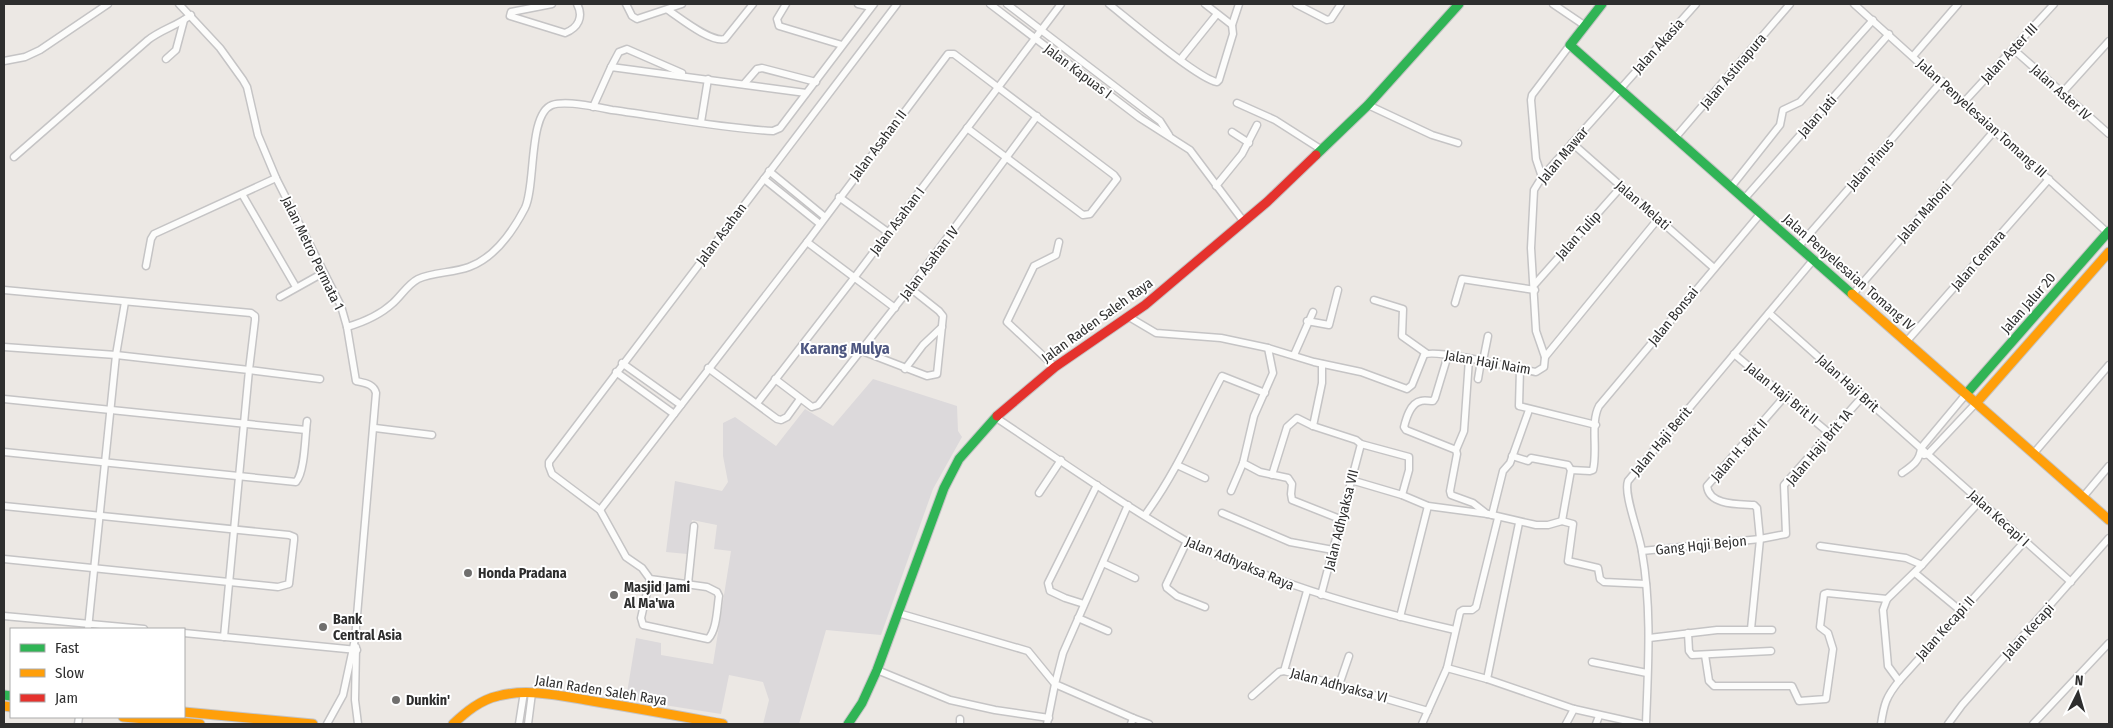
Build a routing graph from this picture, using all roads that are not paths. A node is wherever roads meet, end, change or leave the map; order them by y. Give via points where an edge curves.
1 (106, 4) edge
2 (179, 4) edge
3 (552, 4) edge
4 (577, 4) edge
5 (626, 4) edge
6 (682, 4) edge
7 (753, 4) edge
8 (786, 4) edge
9 (858, 4) edge
10 (897, 4) edge
11 (990, 4) edge
12 (1008, 4) edge
13 (1061, 4) edge
14 (1109, 4) edge
15 (1205, 4) edge
16 (1239, 4) edge
17 (1296, 4) edge
18 (1341, 4) edge
19 (1459, 4) edge
20 (1553, 4) edge
21 (1602, 4) edge
22 (1696, 4) edge
23 (1790, 4) edge
24 (1854, 4) edge
25 (1958, 4) edge
26 (2054, 4) edge
27 (872, 6) edge
28 (668, 10) junction
29 (1217, 14) junction
30 (190, 15) junction
31 (184, 20) junction
32 (1873, 20) junction
33 (1232, 25) junction
34 (1584, 25) junction
35 (1041, 29) junction
36 (1889, 34) junction
37 (1035, 38) junction
38 (2109, 41) edge
39 (842, 45) junction
40 (1570, 45) junction
41 (2013, 49) junction
42 (1914, 55) junction
43 (166, 59) dead end
44 (1180, 60) junction
45 (4, 61) edge
46 (611, 67) junction
47 (690, 77) junction
48 (708, 80) junction
49 (1942, 81) junction
50 (816, 82) junction
51 (744, 84) junction
52 (999, 87) junction
53 (1620, 89) junction
54 (806, 93) junction
55 (2062, 93) junction
56 (1964, 102) junction
57 (1237, 103) dead end
58 (1368, 105) junction
59 (593, 107) junction
60 (1037, 116) junction
61 (702, 122) junction
62 (1257, 125) dead end
63 (967, 128) junction
64 (1996, 130) junction
65 (2108, 131) edge
66 (1232, 132) dead end
67 (1169, 135) junction
68 (1675, 138) junction
69 (1249, 143) junction
70 (1572, 143) junction
71 (1458, 144) dead end
72 (1322, 150) junction
73 (14, 158) dead end
74 (1007, 158) junction
75 (769, 171) junction
76 (1542, 177) junction
77 (276, 178) junction
78 (764, 178) junction
79 (2049, 179) junction
80 (1216, 186) junction
81 (1621, 186) junction
82 (1731, 187) junction
83 (242, 194) junction
84 (839, 197) junction
85 (1744, 198) junction
86 (1761, 213) junction
87 (825, 217) junction
88 (1658, 219) junction
89 (1244, 222) junction
90 (820, 224) junction
91 (2109, 232) edge
92 (889, 233) junction
93 (807, 242) junction
94 (1059, 242) dead end
95 (1799, 246) junction
96 (2109, 252) edge
97 (1814, 259) junction
98 (146, 266) dead end
99 (1714, 268) junction
100 (323, 273) junction
101 (854, 278) junction
102 (296, 287) junction
103 (1535, 287) junction
104 (910, 288) junction
105 (4, 290) edge
106 (1338, 290) dead end
107 (1853, 294) junction
108 (280, 297) dead end
109 (1374, 300) dead end
110 (124, 302) junction
111 (1455, 303) dead end
112 (895, 308) junction
113 (1313, 312) dead end
114 (1768, 313) junction
115 (1129, 317) junction
116 (1308, 321) junction
117 (347, 327) junction
118 (942, 327) junction
119 (1488, 336) dead end
120 (1908, 341) junction
121 (4, 347) edge
122 (1268, 348) junction
123 (862, 351) junction
124 (1426, 353) junction
125 (1448, 354) junction
126 (1734, 354) junction
127 (116, 355) junction
128 (1294, 356) junction
129 (1545, 357) junction
130 (1469, 359) junction
131 (1482, 361) junction
132 (622, 364) junction
133 (1322, 364) junction
134 (2109, 365) edge
135 (1054, 367) junction
136 (708, 368) junction
137 (905, 369) junction
138 (1520, 369) junction
139 (249, 370) junction
140 (616, 372) junction
141 (320, 379) dead end
142 (775, 379) junction
143 (1478, 379) dead end
144 (1264, 393) junction
145 (1967, 394) junction
146 (1785, 396) junction
147 (1862, 396) junction
148 (4, 399) edge
149 (800, 399) junction
150 (758, 402) junction
151 (1977, 402) junction
152 (681, 405) junction
153 (110, 409) junction
154 (1529, 410) junction
155 (674, 414) junction
156 (996, 417) junction
157 (307, 421) dead end
158 (243, 423) junction
159 (1596, 425) junction
160 (1313, 426) junction
161 (375, 428) junction
162 (306, 430) junction
163 (1829, 432) junction
164 (432, 435) dead end
165 (1361, 444) junction
166 (1922, 448) junction
167 (1456, 450) junction
168 (4, 452) edge
169 (2034, 453) junction
170 (1924, 455) junction
171 (1512, 456) junction
172 (1061, 460) junction
173 (105, 462) junction
174 (1243, 463) junction
175 (1177, 465) junction
176 (2109, 466) edge
177 (1571, 470) junction
178 (1902, 473) dead end
179 (1272, 475) junction
180 (239, 477) junction
181 (1205, 478) dead end
182 (1350, 480) junction
183 (1097, 485) junction
184 (1231, 491) dead end
185 (1039, 492) dead end
186 (1402, 495) junction
187 (2083, 496) junction
188 (1980, 501) junction
189 (1128, 505) junction
190 (4, 506) edge
191 (1428, 506) junction
192 (600, 510) junction
193 (1222, 513) dead end
194 (1145, 515) junction
195 (100, 516) junction
196 (1492, 516) junction
197 (1340, 519) junction
198 (1562, 520) junction
199 (2109, 520) edge
200 (1519, 523) junction
201 (694, 526) dead end
202 (235, 529) junction
203 (2109, 538) edge
204 (1760, 539) junction
205 (1187, 541) junction
206 (2025, 541) junction
207 (1820, 546) dead end
208 (1333, 550) junction
209 (1642, 551) junction
210 (4, 559) edge
211 (1103, 563) junction
212 (1922, 565) junction
213 (94, 568) junction
214 (1915, 573) junction
215 (1136, 578) dead end
216 (650, 579) junction
217 (2071, 582) junction
218 (229, 583) junction
219 (688, 584) junction
220 (1646, 584) junction
221 (1307, 591) junction
222 (1321, 595) junction
223 (1887, 599) junction
224 (1084, 604) junction
225 (1205, 607) dead end
226 (1961, 611) junction
227 (898, 613) junction
228 (4, 616) edge
229 (1400, 617) junction
230 (1078, 618) junction
231 (88, 626) edge
232 (125, 628) edge
233 (1751, 629) junction
234 (1455, 630) junction
235 (1772, 630) dead end
236 (1108, 631) dead end
237 (185, 633) edge
238 (1688, 633) junction
239 (224, 637) junction
240 (1649, 638) junction
241 (2109, 643) edge
242 (354, 650) junction
243 (1771, 651) dead end
244 (1705, 655) junction
245 (1349, 656) dead end
246 (1592, 662) dead end
247 (1447, 668) junction
248 (877, 670) junction
249 (1284, 671) junction
250 (1647, 673) junction
251 (1487, 679) junction
252 (1899, 681) junction
253 (1055, 684) junction
254 (1339, 684) junction
255 (528, 693) junction
256 (1252, 696) dead end
257 (1574, 710) junction
258 (1428, 711) junction
259 (185, 712) edge
260 (1599, 716) junction
261 (133, 718) edge
262 (1048, 721) edge
263 (1132, 721) edge
264 (691, 722) edge
265 (200, 724) edge
266 (313, 724) edge
267 (327, 724) edge
268 (358, 724) edge
269 (453, 724) edge
270 (519, 724) edge
271 (528, 724) edge
272 (723, 724) edge
273 (848, 724) edge
274 (1149, 724) edge
275 (1422, 724) edge
276 (1566, 724) edge
277 (1596, 724) edge
278 (1641, 724) edge
279 (1646, 724) edge
280 (1881, 724) edge
281 (1948, 724) edge
282 (2033, 724) edge

1 - 45 street via 40,50
2 - 30 street, Jalan Metro Permata 1
3 - 4 street via 511,12 510,16 565,33 573,30 579,21
5 - 28 street via 637,19
6 - 28 street
7 - 28 street via 725,40 717,40
8 - 39 street via 778,19 779,26
9 - 27 street
10 - 75 street, Jalan Asahan
11 - 37 street, Jalan Kapuas I
12 - 35 street, Jalan Kapuas I
13 - 35 street, Jalan Asahan I
14 - 44 street
15 - 29 street
16 - 33 street
17 - 18 street via 1327,20
19 - 58 main road, Jalan Raden Saleh Raya
20 - 34 street
21 - 34 main road
22 - 53 street, Jalan Akasia
23 - 68 street, Jalan Astinapura
24 - 32 street, Jalan Penyelesaian Tomang III
25 - 42 street
26 - 41 street, Jalan Aster III
27 - 39 street
29 - 33 street
29 - 44 street
30 - 31 street
30 - 77 street, Jalan Metro Permata 1 via 220,48 247,88 258,135
31 - 43 street via 176,50
31 - 73 street via 159,31
32 - 36 street, Jalan Penyelesaian Tomang III
32 - 82 street via 1800,102 1783,110 1780,125
33 - 44 street via 1233,34 1217,82
34 - 40 main road
35 - 37 street, Jalan Asahan I
35 - 67 street, Jalan Kapuas I via 1160,121
36 - 42 street, Jalan Penyelesaian Tomang III
36 - 85 street, Jalan Jati
37 - 52 street, Jalan Asahan I
37 - 67 street, Jalan Kapuas I via 1140,118
38 - 55 street
39 - 50 street
40 - 53 main road, Jalan Penyelesaian Tomang IV
40 - 76 street via 1532,95 1536,160
41 - 55 street, Jalan Aster IV
41 - 56 street, Jalan Aster III
42 - 49 street, Jalan Penyelesaian Tomang III
46 - 47 street
46 - 47 street via 619,52 627,49
46 - 59 street
47 - 48 street
48 - 51 street
48 - 61 street
49 - 56 street, Jalan Penyelesaian Tomang III
49 - 95 street, Jalan Pinus
50 - 51 street via 762,68 757,69
50 - 54 street
51 - 54 street
52 - 60 street
52 - 63 street, Jalan Asahan I
52 - 84 street, Jalan Asahan II via 954,54 946,56
53 - 68 main road, Jalan Penyelesaian Tomang IV
53 - 70 street, Jalan Mawar
54 - 61 street via 780,128 773,131
55 - 65 street, Jalan Aster IV
56 - 64 street, Jalan Penyelesaian Tomang III
57 - 72 street via 1274,120
58 - 71 street
58 - 72 main road, Jalan Raden Saleh Raya
59 - 61 street
59 - 117 street via 560,103 544,111 536,133 526,207 492,254 469,267 416,280 393,304 366,321
60 - 74 street, Jalan Asahan IV
60 - 74 street via 1117,179 1090,214 1083,215
62 - 69 street
63 - 74 street
63 - 92 street, Jalan Asahan I
64 - 79 street, Jalan Penyelesaian Tomang III
64 - 107 street, Jalan Mahoni
66 - 69 street
67 - 80 street, Jalan Kapuas I via 1194,155
68 - 82 main road, Jalan Penyelesaian Tomang IV
69 - 80 street
70 - 76 street, Jalan Mawar
70 - 81 street, Jalan Melati
72 - 89 main road, Jalan Raden Saleh Raya
74 - 104 street, Jalan Asahan IV
75 - 78 street, Jalan Asahan
75 - 87 street
76 - 103 street, Jalan Mawar via 1534,190 1531,241
77 - 83 street
77 - 100 street, Jalan Metro Permata 1
78 - 90 street
78 - 132 street, Jalan Asahan
79 - 91 street, Jalan Penyelesaian Tomang III
79 - 120 street, Jalan Cemara
80 - 89 street, Jalan Kapuas I
81 - 88 street, Jalan Melati
81 - 103 street, Jalan Tulip
82 - 85 main road, Jalan Penyelesaian Tomang IV
83 - 98 street via 154,234
83 - 102 street
84 - 87 street, Jalan Asahan II
84 - 92 street
85 - 86 main road, Jalan Penyelesaian Tomang IV
86 - 95 main road, Jalan Penyelesaian Tomang IV
86 - 99 street, Jalan Bonsai
87 - 90 street, Jalan Asahan II
88 - 99 street, Jalan Melati
88 - 129 street, Jalan Haji Naim
89 - 115 main road, Jalan Raden Saleh Raya
90 - 93 street, Jalan Asahan II
91 - 145 main road, Jalan Jalur 20
92 - 101 street, Jalan Asahan I
93 - 101 street
93 - 136 street, Jalan Asahan II
94 - 135 street via 1056,256 1034,266 1007,322
95 - 97 main road, Jalan Penyelesaian Tomang IV
96 - 151 main road, Jalan Jalur 20
97 - 107 main road, Jalan Penyelesaian Tomang IV
97 - 114 street, Jalan Haji Berit
99 - 159 street, Jalan Bonsai via 1599,406
100 - 102 street
100 - 117 street, Jalan Metro Permata 1 via 341,306
101 - 112 street
101 - 142 street, Jalan Asahan I
102 - 108 street
103 - 111 street via 1462,279
103 - 129 street, Jalan Mawar via 1536,331
104 - 112 street, Jalan Asahan IV
104 - 118 street via 942,313
105 - 110 street
106 - 116 street via 1329,325
107 - 120 main road, Jalan Penyelesaian Tomang IV
109 - 124 street via 1403,309 1402,336
110 - 127 street
110 - 139 street via 253,314
112 - 123 street, Jalan Asahan IV
113 - 116 street
114 - 126 street, Jalan Haji Berit
114 - 147 street, Jalan Haji Brit
115 - 122 street, Jalan Haji Naim via 1156,333 1221,338
115 - 135 main road, Jalan Raden Saleh Raya
116 - 128 street
117 - 161 street, Jalan Metro Permata 1 via 356,381 375,389
118 - 137 street
118 - 137 street via 936,374 927,376
119 - 131 street
120 - 145 main road, Jalan Penyelesaian Tomang IV
121 - 127 street
122 - 128 street, Jalan Haji Naim
122 - 144 street via 1273,373
123 - 137 street
123 - 149 street, Jalan Asahan IV via 816,407
124 - 125 street, Jalan Haji Naim
124 - 133 street, Jalan Haji Naim via 1409,388 1361,372
125 - 130 street, Jalan Haji Naim
125 - 167 street via 1436,398 1416,403 1408,413 1404,428
126 - 146 street, Jalan Haji Brit II
126 - 209 street, Jalan Haji Berit via 1628,481 1627,491
127 - 139 street
127 - 153 street
128 - 133 street, Jalan Haji Naim
129 - 138 street, Jalan Haji Naim via 1544,367 1536,372
130 - 131 street, Jalan Haji Naim
130 - 167 street via 1464,431
131 - 138 street, Jalan Haji Naim
131 - 143 street
132 - 140 street, Jalan Asahan
132 - 152 street
133 - 160 street via 1322,383
134 - 169 street
135 - 156 main road, Jalan Raden Saleh Raya
136 - 150 street
136 - 152 street, Jalan Asahan II
138 - 154 street via 1519,406
139 - 141 street
139 - 158 street
140 - 155 street
140 - 192 street, Jalan Asahan via 551,458 549,466 552,474
142 - 149 street
142 - 150 street, Jalan Asahan I
144 - 174 street via 1254,416
144 - 175 street via 1222,376
145 - 151 main road, Jalan Penyelesaian Tomang IV
145 - 166 street
146 - 163 street, Jalan Haji Brit II
146 - 204 street, Jalan H. Brit II via 1707,486 1712,496 1722,502 1756,506
147 - 163 street, Jalan Haji Brit 1A
147 - 166 street, Jalan Haji Brit
148 - 153 street
149 - 150 street via 781,420
151 - 169 main road, Jalan Penyelesaian Tomang IV
151 - 170 street
152 - 155 street, Jalan Asahan II
153 - 158 street
153 - 173 street
154 - 159 street
154 - 171 street
155 - 192 street, Jalan Asahan II
156 - 172 street, Jalan Adhyaksa Raya
156 - 227 main road, Jalan Raden Saleh Raya via 959,459 944,488
157 - 162 street
158 - 162 street
158 - 180 street
159 - 177 street, Jalan Bonsai via 1593,470
160 - 165 street
160 - 179 street via 1296,418 1287,427
161 - 164 street
161 - 242 street, Jalan Metro Permata 1
162 - 180 street via 302,468 296,482
163 - 204 street, Jalan Haji Brit 1A via 1784,485 1786,534
165 - 182 street, Jalan Adhyaksa VII
165 - 186 street via 1409,457
166 - 170 street
167 - 196 street via 1451,495 1473,503
168 - 173 street
169 - 187 main road, Jalan Penyelesaian Tomang IV
170 - 178 street
170 - 188 street, Jalan Kecapi I
171 - 177 street via 1568,465
171 - 196 street via 1503,471
172 - 183 street, Jalan Adhyaksa Raya
172 - 185 street
173 - 180 street
173 - 195 street
174 - 179 street
174 - 184 street
175 - 181 street
175 - 194 street
176 - 187 street
177 - 198 street
179 - 197 street via 1291,480 1291,494 1295,502
180 - 202 street
182 - 186 street
182 - 197 street, Jalan Adhyaksa VII
183 - 189 street, Jalan Adhyaksa Raya
183 - 224 street via 1048,582 1050,591
186 - 191 street
187 - 199 main road, Jalan Penyelesaian Tomang IV
188 - 206 street, Jalan Kecapi I
188 - 212 street
189 - 194 street, Jalan Adhyaksa Raya
189 - 211 street
190 - 195 street
191 - 196 street
191 - 229 street
192 - 216 street via 626,557 642,568
193 - 208 street via 1290,542
194 - 205 street, Jalan Adhyaksa Raya
195 - 202 street
195 - 213 street
196 - 200 street
196 - 234 street via 1476,607 1463,610
197 - 208 street, Jalan Adhyaksa VII
198 - 200 street via 1548,525
198 - 220 street via 1573,524 1568,561 1598,568 1604,582
200 - 251 street
201 - 219 street
202 - 218 street
202 - 218 street via 292,535 294,540 288,585
203 - 217 street, Jalan Kecapi
204 - 209 street, Gang Hqji Bejon
204 - 233 street
205 - 221 street, Jalan Adhyaksa Raya
205 - 225 street via 1166,585 1177,596
206 - 217 street, Jalan Kecapi I
206 - 226 street, Jalan Kecapi II
207 - 212 street via 1906,558
208 - 222 street, Jalan Adhyaksa VII
209 - 220 street, Jalan Haji Berit
210 - 213 street
211 - 215 street
211 - 224 street
212 - 214 street
213 - 218 street
213 - 231 street
214 - 223 street
214 - 226 street
216 - 219 street
216 - 219 street via 641,618 643,625 708,639 714,627 719,596 713,589
217 - 281 street, Jalan Kecapi
218 - 239 street
220 - 240 street, Jalan Haji Berit
221 - 222 street, Jalan Adhyaksa Raya
221 - 249 street, Jalan Adhyaksa VI
222 - 229 street, Jalan Adhyaksa Raya
223 - 244 street via 1827,593 1823,597 1820,627 1828,633 1833,649 1826,700 1799,701 1792,686 1714,686
223 - 252 street via 1883,610 1888,666
224 - 230 street
226 - 252 street, Jalan Kecapi II
227 - 248 main road, Jalan Raden Saleh Raya
227 - 253 street via 1028,651
228 - 231 street
229 - 234 street, Jalan Adhyaksa Raya
230 - 236 street
230 - 253 street via 1059,664
231 - 232 street
233 - 235 street
233 - 238 street
234 - 247 street
237 - 239 street
238 - 240 street
238 - 244 street via 1690,654
239 - 242 street
240 - 250 street, Jalan Haji Berit
241 - 282 street
242 - 267 street, Jalan Metro Permata 1 via 342,695
242 - 268 street, Jalan Metro Permata 1
243 - 244 street
245 - 254 street
246 - 250 street
247 - 251 street
247 - 258 street
248 - 262 street via 950,700
248 - 273 main road, Jalan Raden Saleh Raya
249 - 254 street, Jalan Adhyaksa VI
249 - 256 street
250 - 279 street, Jalan Haji Berit
251 - 257 street
252 - 280 street, Jalan Kecapi II via 1887,696
253 - 262 street
253 - 263 street
254 - 258 street, Jalan Adhyaksa VI
255 - 264 main road, Jalan Raden Saleh Raya via 608,703
255 - 269 main road, Jalan Raden Saleh Raya via 484,700
255 - 270 street
255 - 271 street
257 - 260 street
257 - 276 street
258 - 275 street
259 - 266 main road
260 - 277 street
260 - 278 street
261 - 265 main road
263 - 274 street
264 - 272 main road, Jalan Raden Saleh Raya

